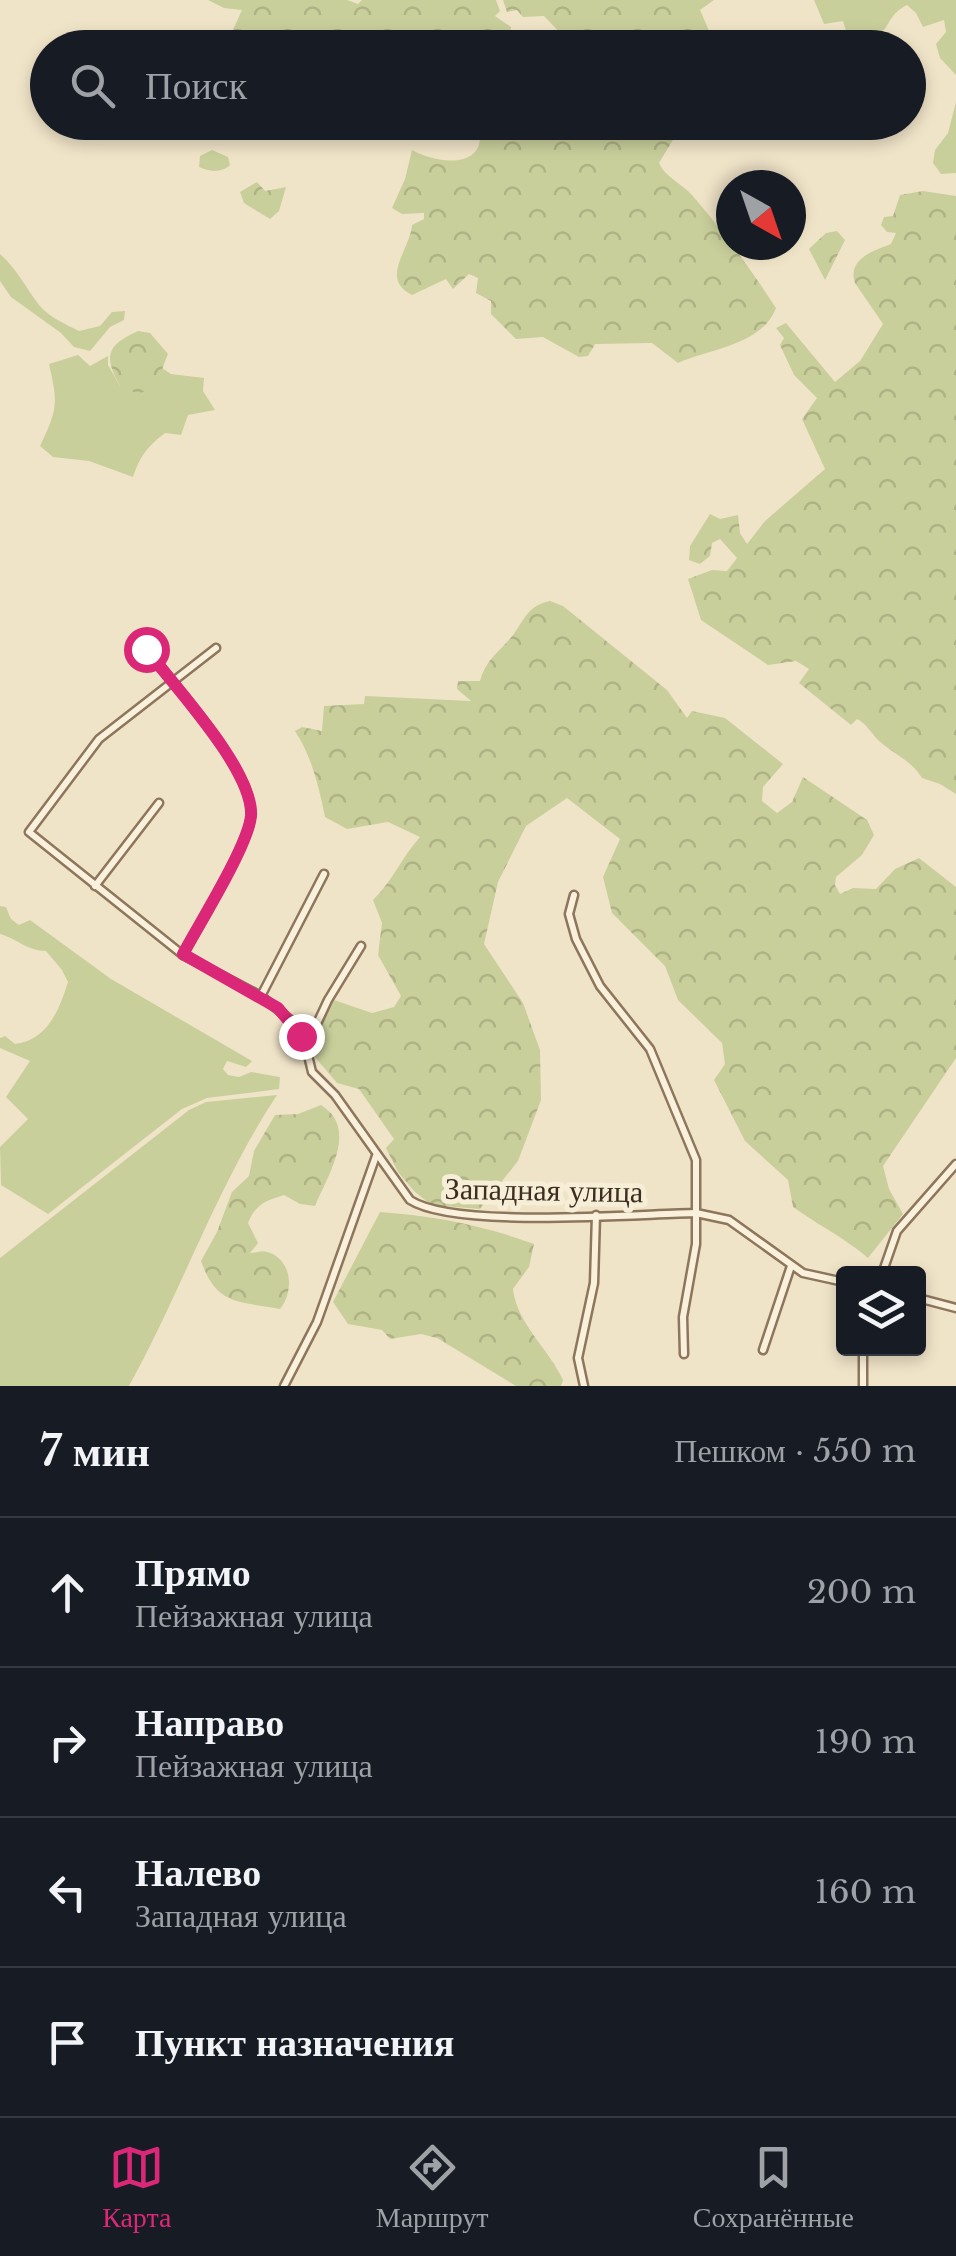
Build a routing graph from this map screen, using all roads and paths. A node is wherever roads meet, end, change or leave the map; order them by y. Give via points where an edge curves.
1 (216, 648) dead end
2 (146, 649) dead end
3 (171, 681) junction
4 (159, 803) dead end
5 (324, 874) dead end
6 (95, 886) junction
7 (574, 895) dead end
8 (362, 946) dead end
9 (183, 954) junction
10 (260, 996) junction
11 (306, 1047) junction
12 (377, 1154) junction
13 (956, 1164) edge
14 (696, 1213) junction
15 (596, 1215) junction
16 (791, 1266) junction
17 (885, 1266) edge
18 (836, 1280) edge
19 (926, 1300) edge
20 (956, 1308) edge
21 (763, 1350) dead end
22 (684, 1354) dead end
23 (864, 1356) edge
24 (284, 1386) edge
25 (584, 1386) edge
26 (863, 1386) edge

1 - 3 street
2 - 3 street
3 - 6 street, Западная улица via 99,739 29,832
3 - 9 street via 246,784 251,820
4 - 6 street
5 - 10 street
6 - 9 street, Западная улица
7 - 14 street via 569,918 583,952 600,986 650,1049 694,1151
8 - 11 street
9 - 10 street, Западная улица
10 - 11 street, Западная улица via 293,1022
11 - 12 street, Западная улица via 312,1072
12 - 15 street, Западная улица via 424,1209
12 - 24 street via 317,1322
13 - 17 street via 897,1231
14 - 15 street, Западная улица
14 - 16 street, Западная улица via 730,1220
14 - 22 street
15 - 25 street via 594,1283 578,1358
16 - 18 street, Западная улица
16 - 21 street
19 - 20 street
23 - 26 street

